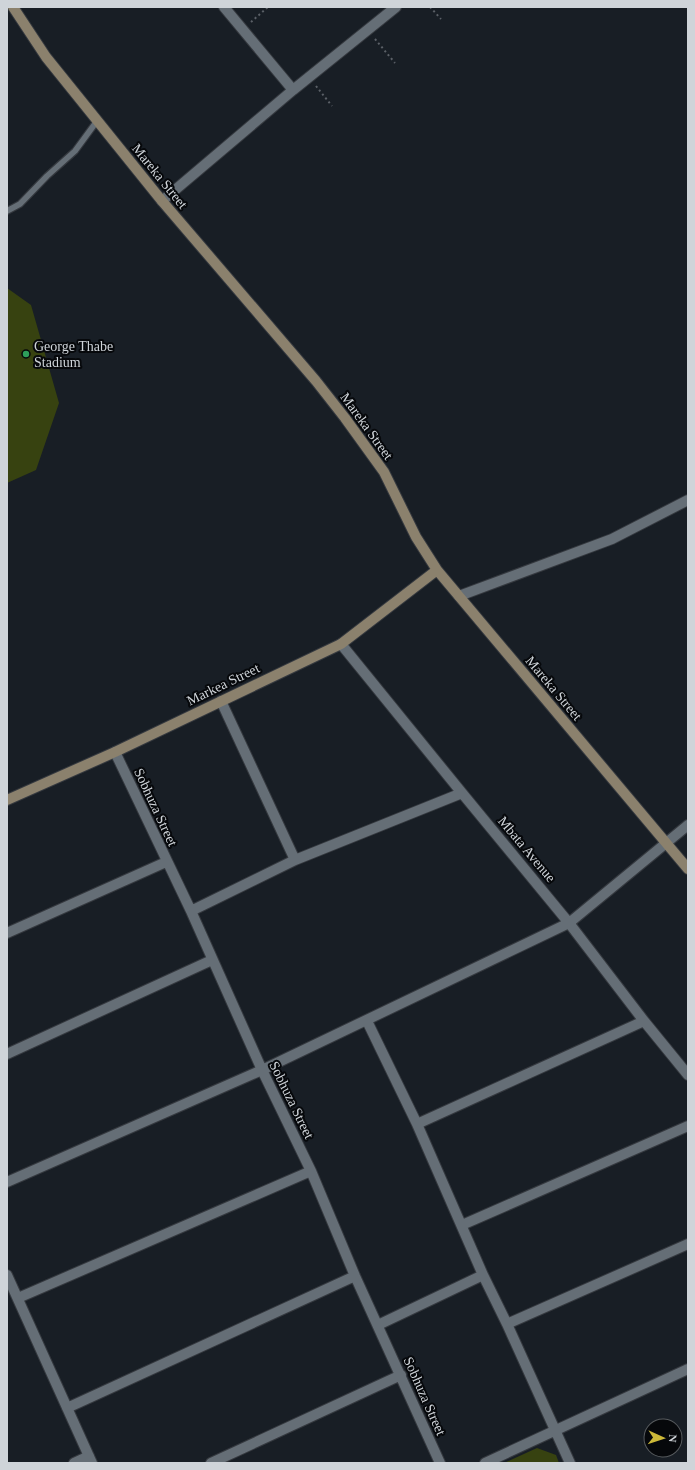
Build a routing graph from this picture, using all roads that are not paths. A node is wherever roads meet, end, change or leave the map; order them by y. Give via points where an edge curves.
1 (13, 7) edge
2 (224, 7) edge
3 (396, 7) edge
4 (293, 90) junction
5 (97, 121) junction
6 (162, 201) junction
7 (7, 210) edge
8 (688, 500) edge
9 (437, 570) junction
10 (459, 596) junction
11 (341, 644) junction
12 (221, 701) junction
13 (115, 752) junction
14 (462, 793) junction
15 (7, 800) edge
16 (688, 825) edge
17 (666, 843) junction
18 (295, 860) junction
19 (166, 862) junction
20 (688, 869) edge
21 (191, 911) junction
22 (569, 923) junction
23 (7, 932) edge
24 (212, 960) junction
25 (366, 1021) junction
26 (644, 1021) junction
27 (7, 1054) edge
28 (262, 1070) junction
29 (688, 1075) edge
30 (417, 1124) junction
31 (688, 1126) edge
32 (311, 1171) junction
33 (7, 1182) edge
34 (462, 1225) junction
35 (688, 1244) edge
36 (7, 1275) edge
37 (483, 1275) junction
38 (355, 1276) junction
39 (18, 1298) junction
40 (507, 1324) junction
41 (378, 1325) junction
42 (688, 1369) edge
43 (401, 1375) junction
44 (67, 1408) junction
45 (555, 1429) junction
46 (90, 1460) edge
47 (74, 1463) edge
48 (211, 1463) edge
49 (440, 1463) edge
50 (485, 1463) edge
51 (570, 1463) edge

1 - 5 main road, Mareka Street via 46,57
2 - 4 street
3 - 4 street
4 - 6 street
5 - 6 main road, Mareka Street
5 - 7 lane via 75,150 20,204
6 - 9 main road, Mareka Street via 345,418 384,472 416,537
8 - 10 street via 612,538
9 - 10 main road, Mareka Street
9 - 11 main road, Markea Street
10 - 17 main road, Mareka Street
11 - 12 main road, Markea Street
11 - 14 street, Mbata Avenue
12 - 13 main road, Markea Street
12 - 18 street
13 - 15 main road, Markea Street
13 - 19 street, Sobhuza Street
14 - 18 street
14 - 22 street, Mbata Avenue
16 - 17 street
17 - 20 main road, Mareka Street
17 - 22 street
18 - 21 street
19 - 21 street, Sobhuza Street
19 - 23 street
21 - 24 street, Sobhuza Street
22 - 25 street
22 - 26 street, Mbata Avenue
24 - 27 street
24 - 28 street, Sobhuza Street
25 - 28 street
25 - 30 street
26 - 29 street, Mbata Avenue
26 - 30 street
28 - 32 street, Sobhuza Street
28 - 33 street
30 - 34 street
31 - 34 street
32 - 38 street, Sobhuza Street
32 - 39 street
34 - 37 street
35 - 40 street
36 - 39 street
37 - 40 street
37 - 41 street
38 - 41 street, Sobhuza Street
38 - 44 street
39 - 44 street
40 - 45 street
41 - 43 street, Sobhuza Street
42 - 45 street
43 - 48 street
43 - 49 street, Sobhuza Street
44 - 46 street
45 - 50 street
45 - 51 street
46 - 47 street

